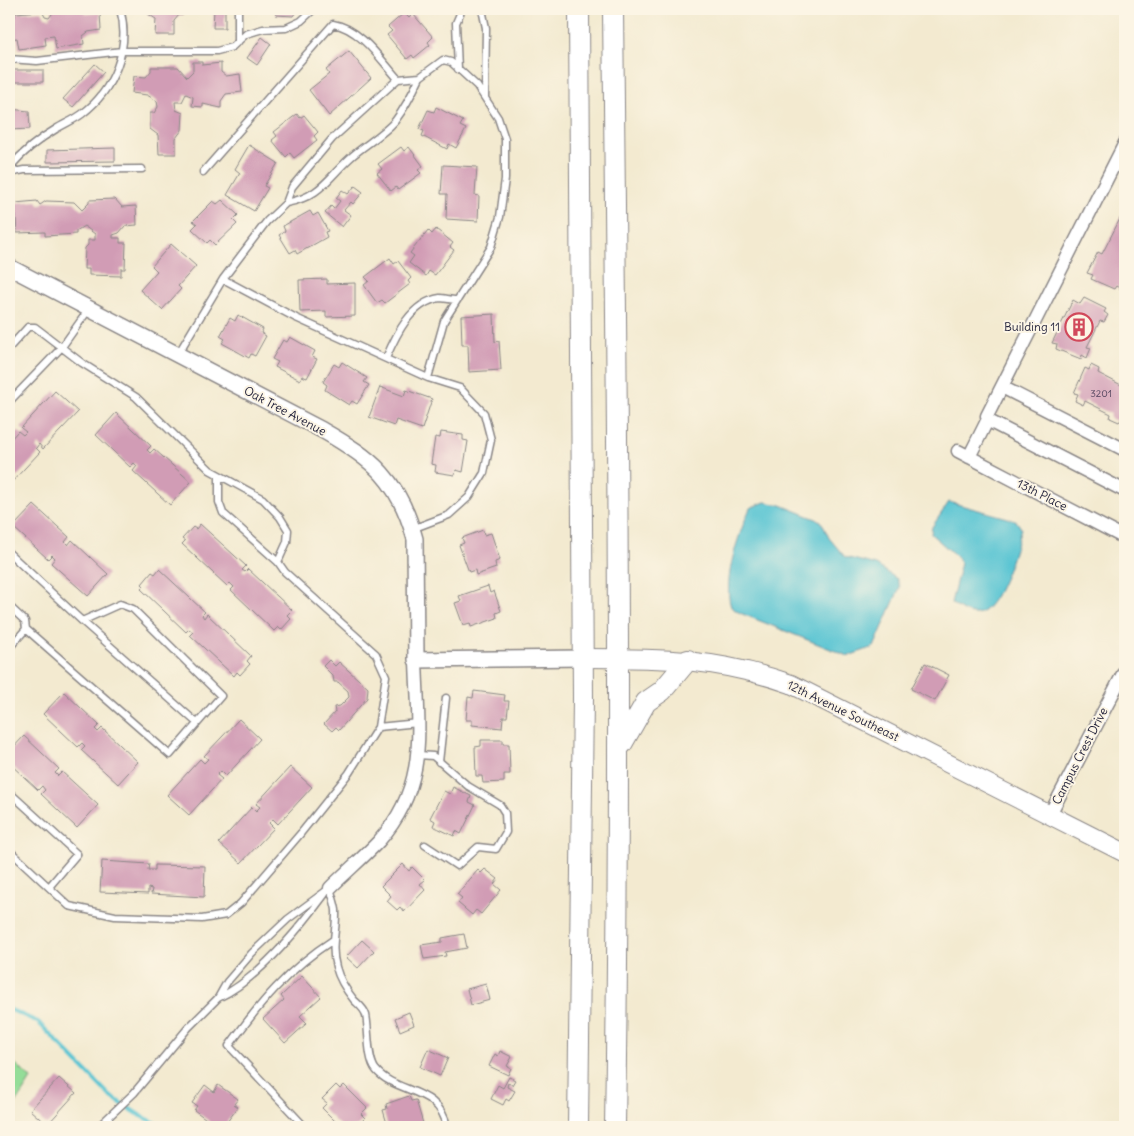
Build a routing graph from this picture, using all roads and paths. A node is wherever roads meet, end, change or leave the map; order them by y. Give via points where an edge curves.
1 (120, 9) edge
2 (238, 9) edge
3 (314, 9) edge
4 (462, 9) edge
5 (482, 9) edge
6 (579, 9) edge
7 (613, 9) edge
8 (238, 42) junction
9 (122, 51) junction
10 (9, 59) edge
11 (458, 69) junction
12 (420, 77) junction
13 (398, 79) junction
14 (485, 98) junction
15 (1125, 143) edge
16 (9, 168) edge
17 (142, 169) dead end
18 (203, 172) dead end
19 (9, 173) edge
20 (286, 203) junction
21 (9, 267) edge
22 (223, 279) junction
23 (456, 300) junction
24 (89, 309) junction
25 (62, 347) junction
26 (9, 348) edge
27 (177, 354) junction
28 (386, 358) junction
29 (428, 378) junction
30 (1002, 387) junction
31 (9, 402) edge
32 (988, 419) junction
33 (1125, 450) edge
34 (219, 475) junction
35 (1125, 491) edge
36 (412, 529) junction
37 (1125, 538) edge
38 (9, 553) edge
39 (278, 562) junction
40 (9, 606) edge
41 (82, 621) junction
42 (26, 629) junction
43 (9, 648) edge
44 (583, 658) junction
45 (620, 658) junction
46 (416, 660) junction
47 (688, 660) junction
48 (1125, 670) edge
49 (446, 698) dead end
50 (418, 723) junction
51 (197, 724) junction
52 (378, 727) junction
53 (619, 749) junction
54 (418, 755) junction
55 (440, 762) junction
56 (9, 792) edge
57 (1049, 816) junction
58 (425, 844) dead end
59 (9, 850) edge
60 (1125, 853) edge
61 (49, 887) junction
62 (330, 888) junction
63 (333, 940) junction
64 (218, 998) junction
65 (98, 1127) edge
66 (305, 1127) edge
67 (447, 1127) edge
68 (578, 1127) edge
69 (615, 1127) edge

1 - 9 lane via 124,21
2 - 8 lane
3 - 8 lane via 301,21 286,28 263,29 246,34
4 - 11 lane via 456,23
5 - 14 lane via 486,28
6 - 44 highway
7 - 45 highway
8 - 9 lane via 216,51
9 - 10 lane via 36,61
9 - 16 lane via 117,70 94,104 82,115 31,144
11 - 12 lane via 443,60
11 - 14 lane
12 - 13 lane
12 - 20 lane via 395,121 349,159 323,187 303,200
13 - 18 lane via 373,50 344,25 333,24
13 - 20 lane via 332,139 292,187
14 - 23 lane via 498,118 505,140 505,179 500,217 491,247
15 - 30 street
17 - 19 lane via 24,170
20 - 22 lane via 267,221
21 - 24 street, Oak Tree Avenue
22 - 27 lane
22 - 28 lane via 296,318
23 - 28 lane via 440,298 420,307 406,320
23 - 29 lane via 444,321
24 - 25 lane
24 - 27 street, Oak Tree Avenue
25 - 26 lane via 35,327 28,327
25 - 31 lane
25 - 34 lane via 136,397 210,470
27 - 36 street, Oak Tree Avenue via 363,454 395,490
28 - 29 lane
29 - 36 lane via 460,388 474,401 484,413 491,440 484,473 469,497 449,515
30 - 32 street
30 - 33 street
32 - 35 street
32 - 37 street, 13th Place via 964,454
34 - 39 lane via 219,502 223,513
34 - 39 lane via 263,499 280,517 288,530 287,542
36 - 46 street, Oak Tree Avenue via 416,557
38 - 41 lane
39 - 52 lane via 376,654 386,676
40 - 42 lane via 25,621
41 - 51 lane
41 - 51 lane via 120,604 133,609 221,696
42 - 43 lane
42 - 51 lane via 170,755
44 - 45 main road, 12th Avenue Southeast
44 - 46 street, 12th Avenue Southeast
44 - 68 highway
45 - 47 main road, 12th Avenue Southeast
45 - 53 highway
46 - 50 street
47 - 53 highway via 662,691 646,702
47 - 57 main road, 12th Avenue Southeast via 754,672 815,695
48 - 57 street, Campus Crest Drive
49 - 55 lane
50 - 52 lane
50 - 54 street
52 - 61 lane via 349,773 301,833 241,903 226,915 202,919 115,916 69,906
53 - 69 highway
54 - 55 lane via 433,756
54 - 62 street via 413,786 395,821
55 - 58 lane via 468,786 500,806 505,813 506,832 496,849 478,848 457,866
56 - 61 lane via 77,854
57 - 60 main road, 12th Avenue Southeast
59 - 61 lane
62 - 63 lane via 336,910
62 - 64 lane via 288,919 227,982
62 - 64 lane via 275,952 233,991
63 - 66 lane via 307,956 282,980 256,1008 229,1046
63 - 67 lane via 336,967 343,985 365,1011 370,1056 375,1070 389,1080 421,1093 436,1106
64 - 65 lane via 188,1028 143,1083

